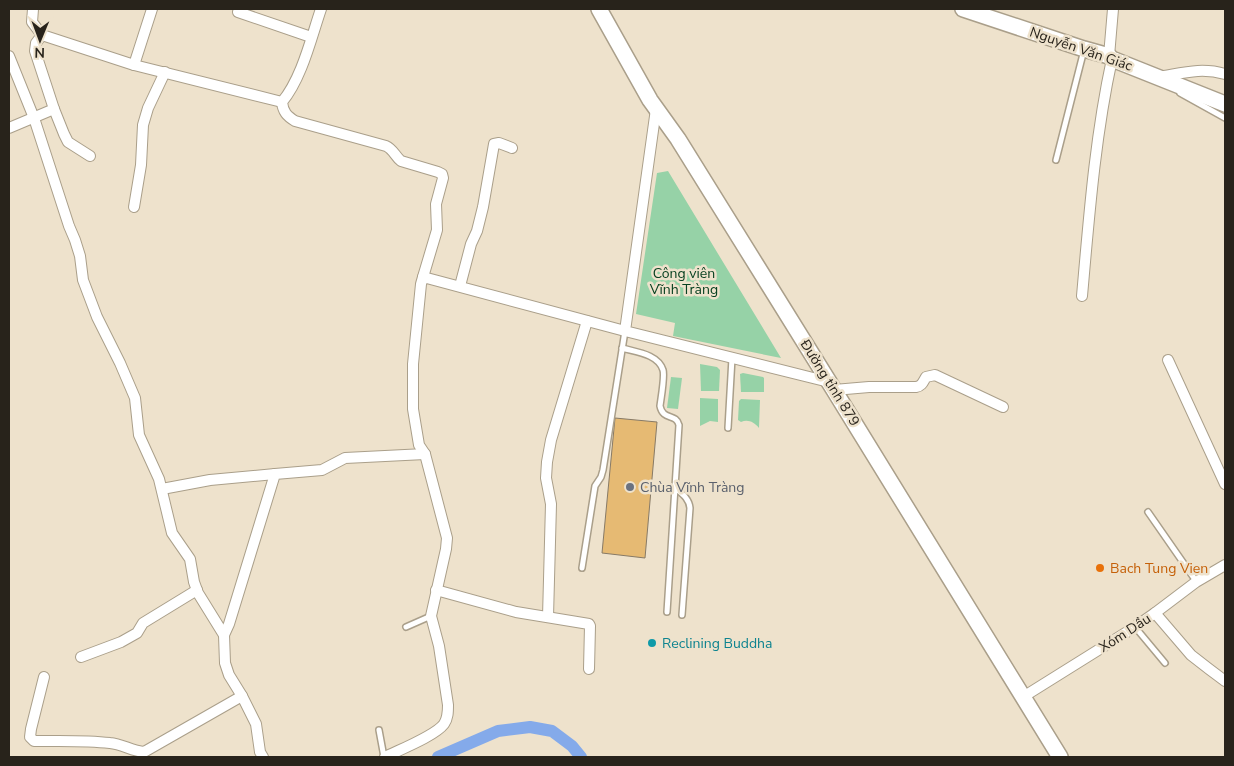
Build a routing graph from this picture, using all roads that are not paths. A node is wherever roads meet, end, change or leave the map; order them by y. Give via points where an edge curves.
1 (33, 9) edge
2 (152, 9) edge
3 (321, 9) edge
4 (599, 9) edge
5 (963, 9) edge
6 (1113, 9) edge
7 (238, 12) dead end
8 (42, 35) junction
9 (311, 37) junction
10 (1084, 49) junction
11 (9, 56) edge
12 (1111, 57) junction
13 (134, 64) junction
14 (165, 72) junction
15 (1225, 74) edge
16 (1158, 77) junction
17 (282, 102) junction
18 (1225, 104) edge
19 (54, 109) junction
20 (656, 109) junction
21 (34, 118) junction
22 (1225, 118) edge
23 (9, 128) edge
24 (512, 148) dead end
25 (90, 156) dead end
26 (1056, 160) dead end
27 (134, 206) dead end
28 (423, 277) junction
29 (460, 286) junction
30 (1082, 296) dead end
31 (587, 321) junction
32 (625, 331) junction
33 (622, 348) junction
34 (732, 358) junction
35 (1168, 360) dead end
36 (832, 386) junction
37 (1003, 407) dead end
38 (728, 428) dead end
39 (425, 454) junction
40 (275, 474) junction
41 (1225, 484) edge
42 (675, 488) junction
43 (162, 489) junction
44 (1148, 512) dead end
45 (1225, 565) edge
46 (582, 568) dead end
47 (1196, 582) junction
48 (198, 590) junction
49 (436, 590) junction
50 (668, 612) dead end
51 (1155, 613) junction
52 (682, 615) dead end
53 (431, 616) junction
54 (548, 617) junction
55 (1135, 626) junction
56 (406, 627) dead end
57 (224, 635) junction
58 (81, 657) dead end
59 (1164, 663) dead end
60 (589, 670) dead end
61 (44, 677) dead end
62 (1225, 681) edge
63 (242, 696) junction
64 (1023, 697) junction
65 (379, 730) dead end
66 (263, 757) edge
67 (384, 757) edge
68 (1060, 757) edge

1 - 8 street via 33,25
2 - 13 street
3 - 9 street
4 - 20 main road, Đường tỉnh 879
5 - 10 main road, Nguyễn Văn Giác
6 - 12 street
7 - 9 street
8 - 13 street
8 - 19 street via 35,51
9 - 17 street via 296,80
10 - 12 main road, Nguyễn Văn Giác
10 - 26 lane
11 - 21 street
12 - 16 main road, Nguyễn Văn Giác
12 - 30 street via 1096,152
13 - 14 street
14 - 17 street
14 - 27 street via 143,124
15 - 16 street via 1204,70
16 - 18 main road, Nguyễn Văn Giác
16 - 22 lane via 1180,94
17 - 28 street via 283,110 295,121 386,146 402,161 442,174 436,204 437,230
19 - 21 street
19 - 25 street via 68,142
20 - 32 street
20 - 36 main road, Đường tỉnh 879
21 - 23 street
21 - 43 street via 80,256 83,280 135,398 140,435
24 - 29 street via 494,144 483,207
28 - 29 street
28 - 39 street via 414,355 413,410 419,445
29 - 31 street
31 - 32 street
31 - 54 street via 547,462 546,478 551,504
32 - 33 lane
32 - 34 street
33 - 42 lane via 652,357 664,371 660,406 665,416 676,419 679,425
33 - 46 lane via 603,470 594,486
34 - 36 street
34 - 38 lane
35 - 41 street
36 - 37 street via 916,387 926,377 935,375
36 - 64 main road, Đường tỉnh 879
39 - 40 street via 345,458 322,470
39 - 49 street via 447,538
40 - 43 street via 210,480
40 - 57 street
42 - 50 lane
42 - 52 lane via 687,498 690,508
43 - 48 street via 172,533 190,559
44 - 47 lane
45 - 47 street, Xóm Dầu
47 - 51 street, Xóm Dầu
48 - 57 street
48 - 58 street via 148,620 127,639
49 - 53 street
49 - 54 street
51 - 55 street, Xóm Dầu
51 - 62 street via 1191,655
53 - 56 lane
53 - 67 street via 439,646 448,714 436,732
54 - 60 street via 589,624
55 - 59 lane
55 - 64 street, Xóm Dầu
57 - 63 street via 225,663
61 - 63 street via 30,737 34,740 111,743 137,752 150,750
63 - 66 street via 256,724
64 - 68 main road, Đường tỉnh 879
65 - 67 lane

